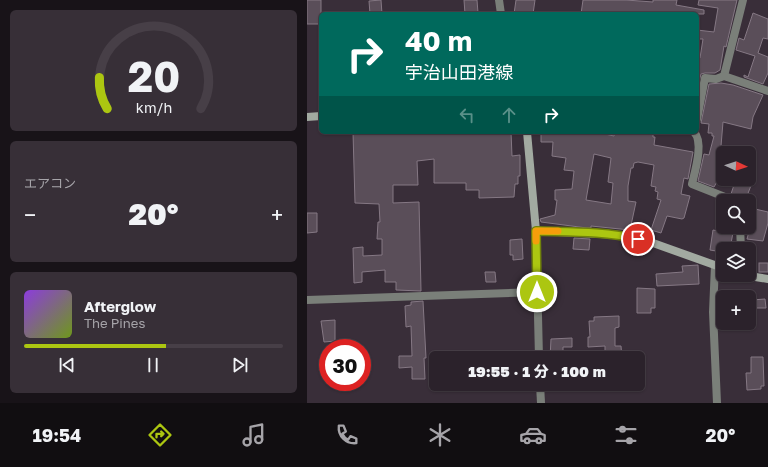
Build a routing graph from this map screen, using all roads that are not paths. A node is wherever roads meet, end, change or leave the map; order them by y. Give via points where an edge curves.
1 (499, 0) edge
2 (743, 0) edge
3 (501, 12) edge
4 (724, 76) junction
5 (768, 91) edge
6 (699, 109) edge
7 (319, 116) edge
8 (307, 117) edge
9 (527, 134) edge
10 (695, 134) edge
11 (717, 194) edge
12 (536, 231) junction
13 (715, 265) joint
14 (756, 277) edge
15 (768, 279) edge
16 (537, 292) junction
17 (307, 300) edge
18 (539, 351) edge
19 (540, 391) edge
20 (541, 403) edge
21 (717, 403) edge

1 - 3 street
2 - 4 street
4 - 5 street
4 - 6 street via 716,79 705,78
7 - 8 main road
9 - 12 main road
10 - 11 street via 699,146 692,184
12 - 13 main road via 622,235
12 - 16 street
13 - 21 street via 713,312
14 - 15 main road
16 - 17 street
16 - 18 street
19 - 20 street

